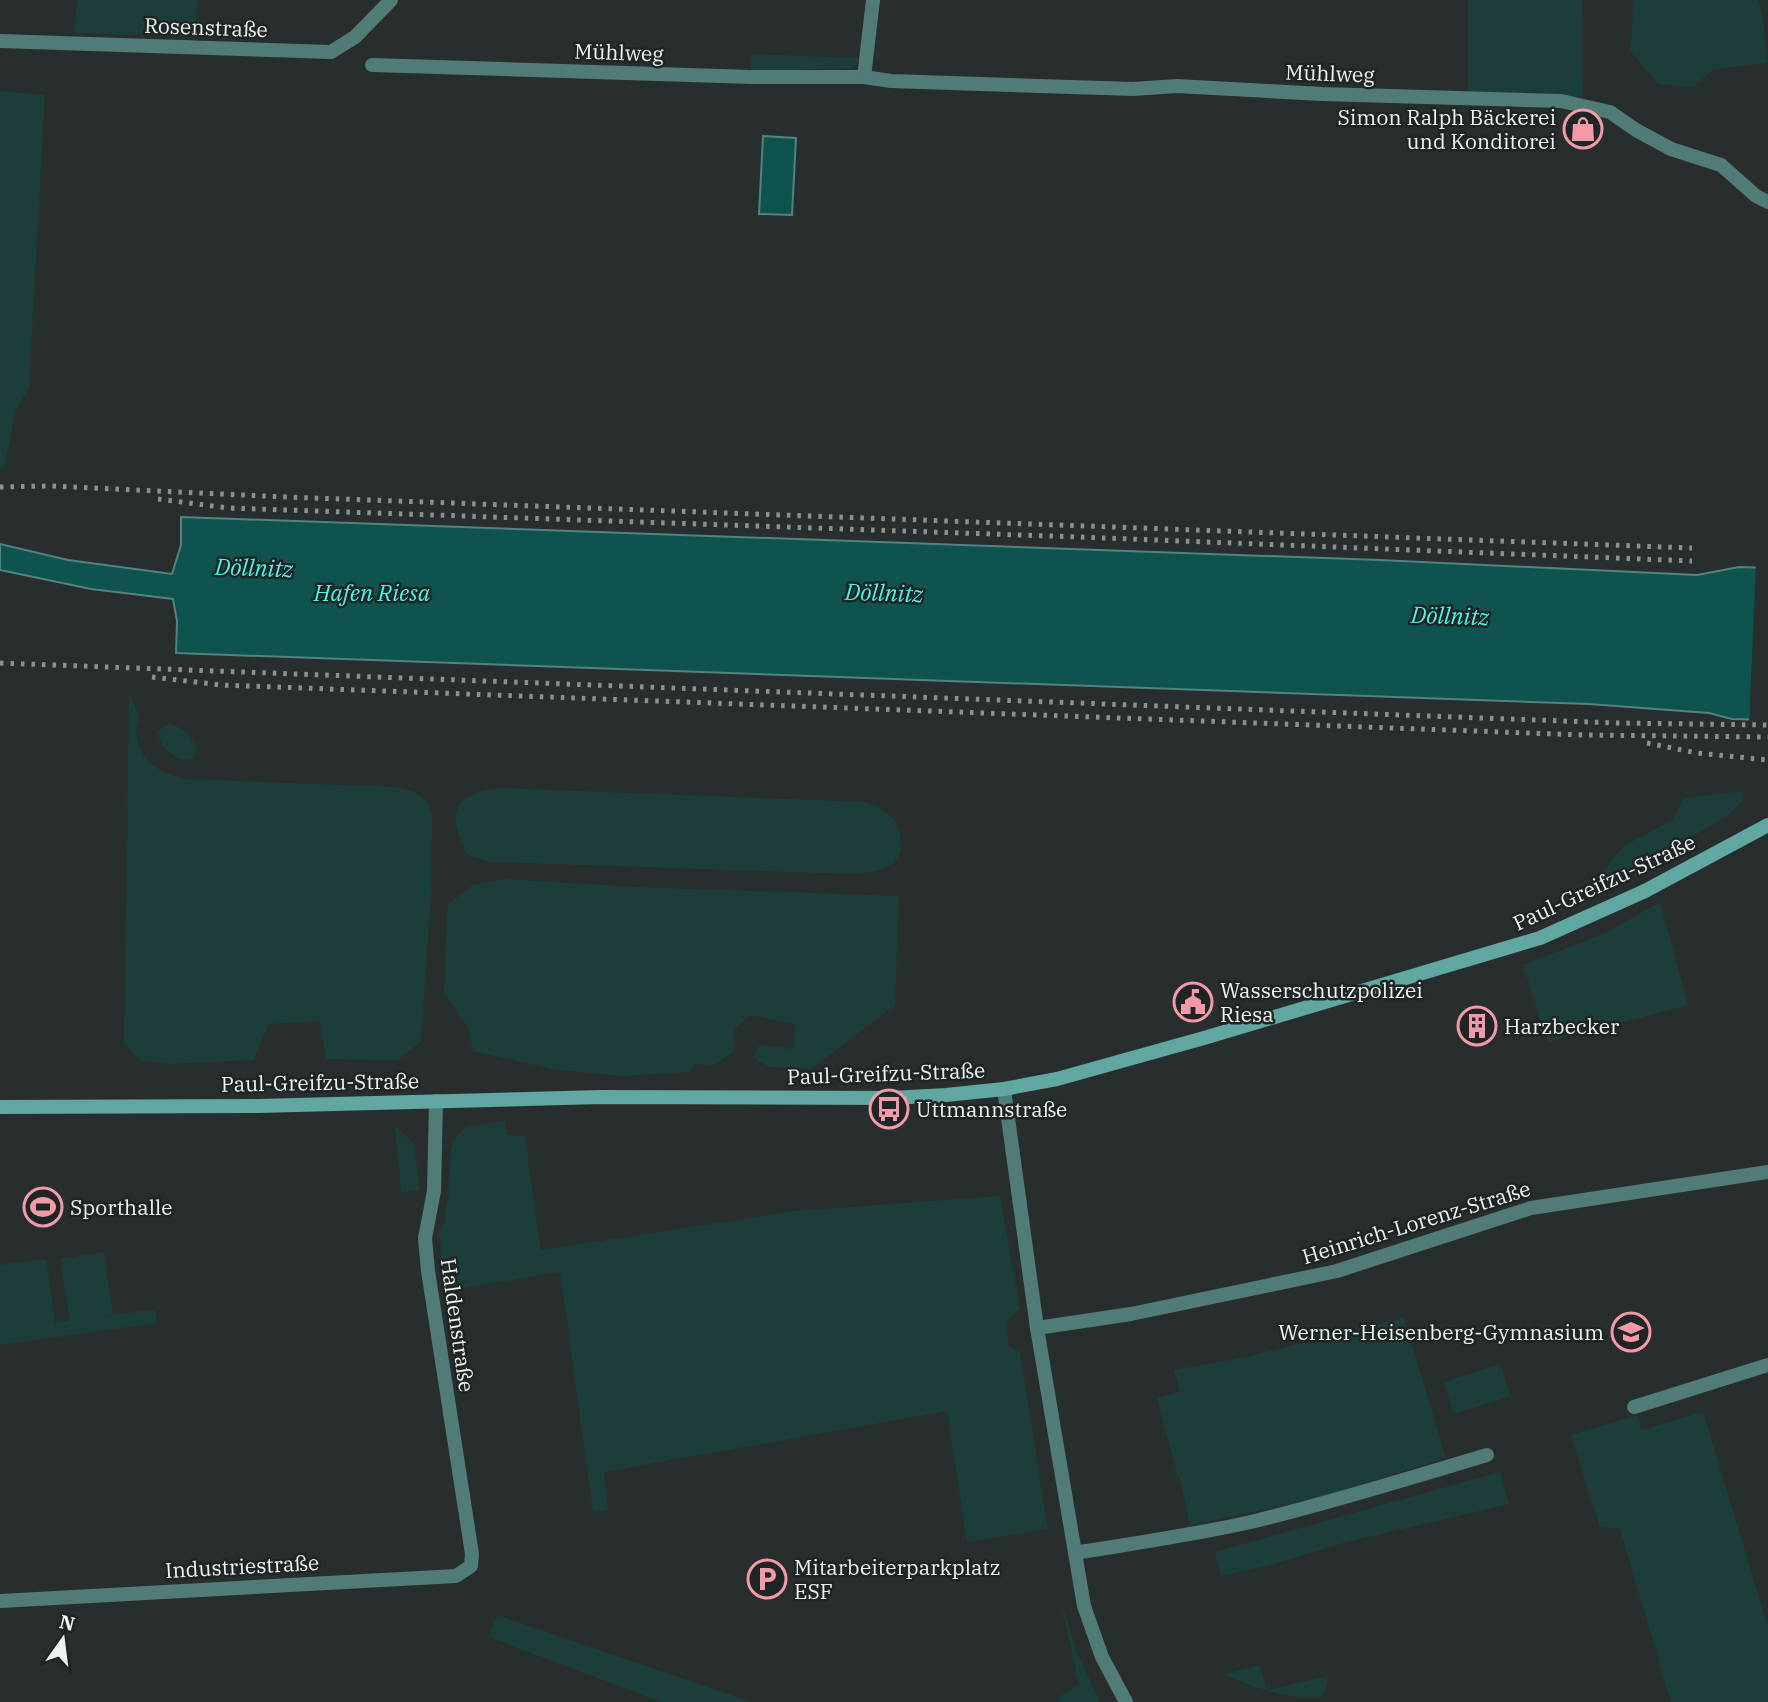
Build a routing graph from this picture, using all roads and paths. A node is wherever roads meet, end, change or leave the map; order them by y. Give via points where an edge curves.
1 (391, 0) edge
2 (873, 0) edge
3 (0, 41) edge
4 (372, 65) dead end
5 (864, 77) junction
6 (1768, 202) edge
7 (1768, 825) edge
8 (1004, 1089) junction
9 (436, 1101) junction
10 (0, 1107) edge
11 (1768, 1172) edge
12 (1037, 1328) junction
13 (1768, 1365) edge
14 (1634, 1407) dead end
15 (1487, 1455) dead end
16 (1075, 1553) junction
17 (472, 1554) joint
18 (0, 1601) edge
19 (1126, 1702) edge

1 - 3 street, Rosenstraße via 355,37 331,52
2 - 5 street
4 - 5 street, Mühlweg via 752,78
5 - 6 street, Mühlweg via 1561,101 1610,112 1671,149 1721,165
7 - 8 main road, Paul-Greifzu-Straße via 1645,891 1540,938 1180,1045
8 - 9 main road, Paul-Greifzu-Straße via 891,1098
8 - 12 street
9 - 10 main road, Paul-Greifzu-Straße
9 - 17 street, Haldenstraße via 434,1191 425,1238
11 - 12 street, Heinrich-Lorenz-Straße via 1531,1208 1337,1271 1131,1314
12 - 16 street
13 - 14 street
15 - 16 street via 1253,1521
16 - 19 street via 1084,1606 1102,1657
17 - 18 street, Industriestraße via 471,1566 456,1576

